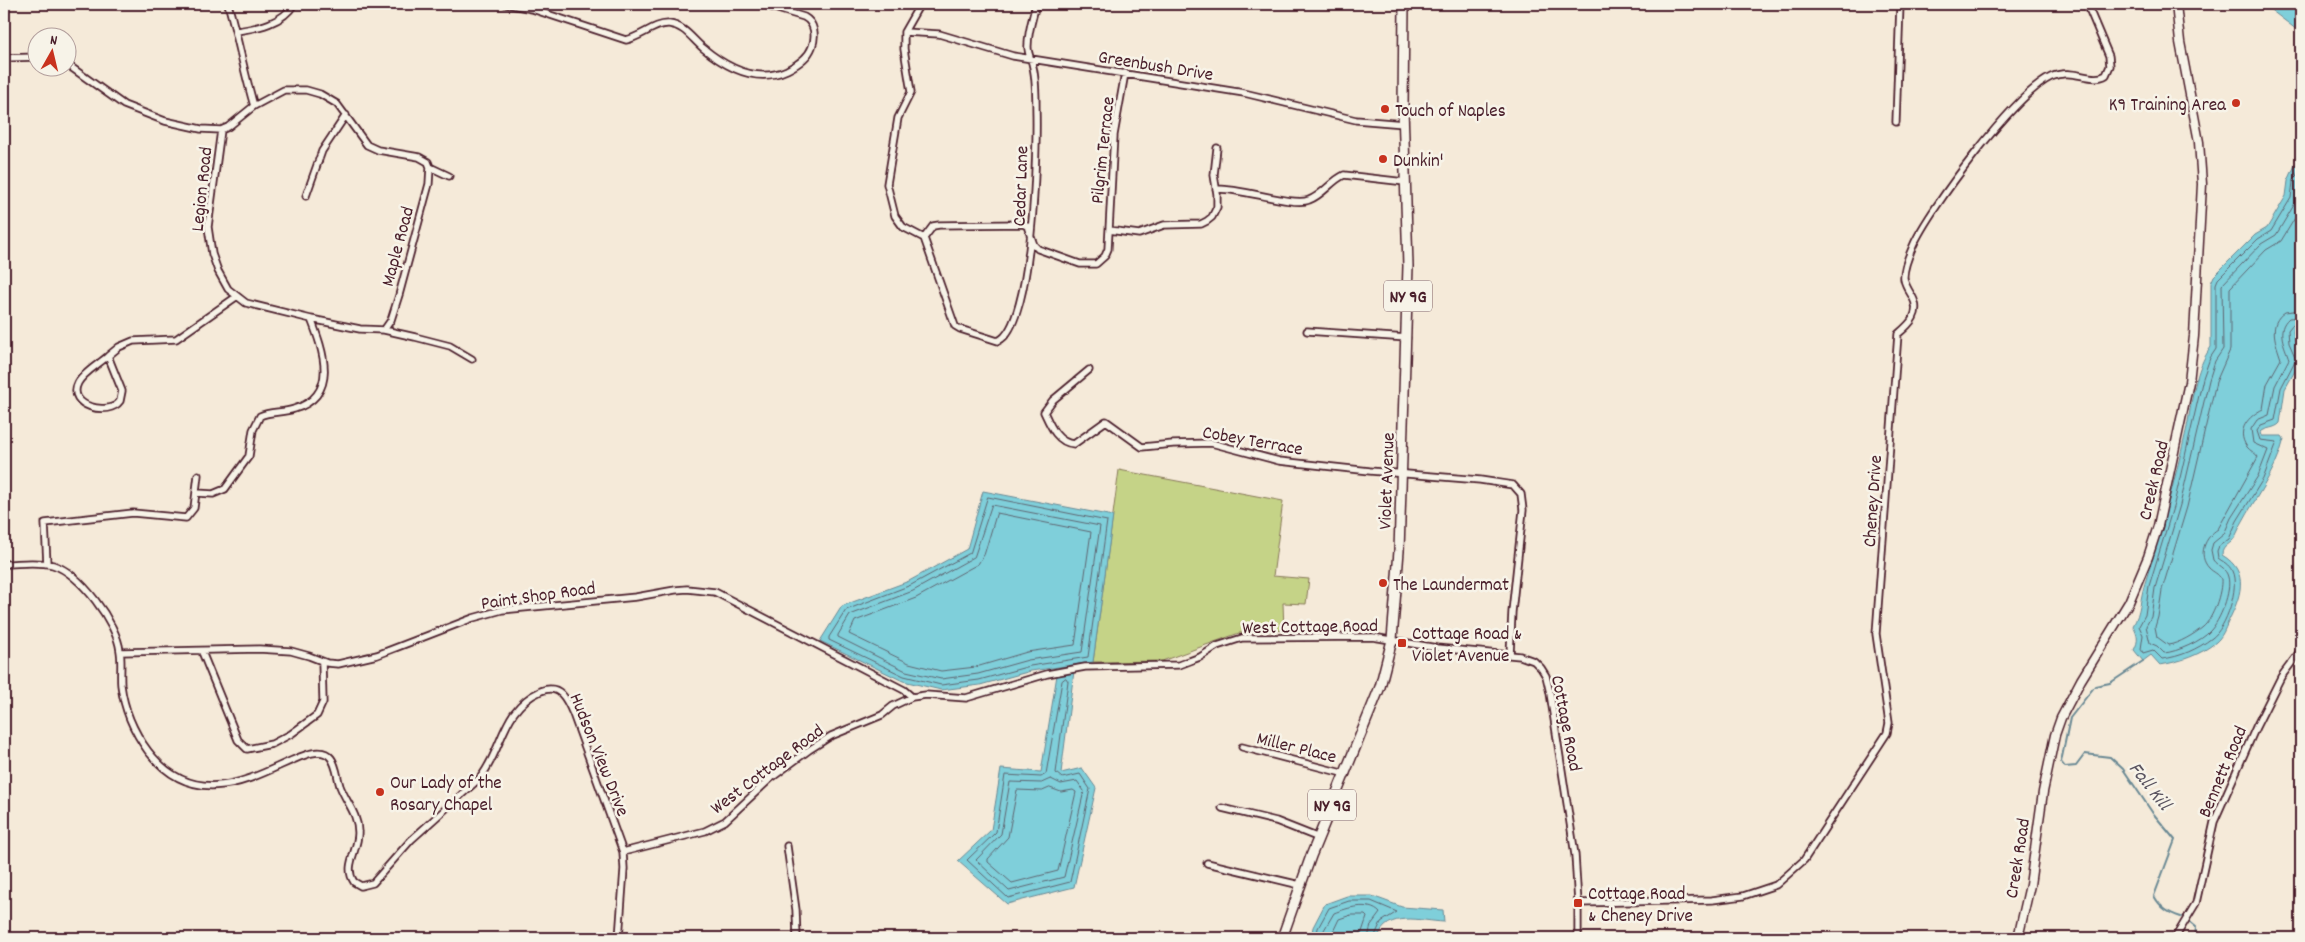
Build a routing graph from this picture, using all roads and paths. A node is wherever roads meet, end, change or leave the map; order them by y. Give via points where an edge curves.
1 (4, 4) edge
2 (228, 4) edge
3 (294, 4) edge
4 (506, 4) edge
5 (761, 4) edge
6 (920, 4) edge
7 (1036, 4) edge
8 (1404, 4) edge
9 (1900, 4) edge
10 (2087, 4) edge
11 (2176, 4) edge
12 (4, 10) edge
13 (237, 32) junction
14 (904, 32) junction
15 (4, 58) edge
16 (28, 58) edge
17 (1031, 59) junction
18 (78, 72) edge
19 (1125, 73) junction
20 (254, 106) junction
21 (346, 115) junction
22 (1896, 122) dead end
23 (1404, 124) junction
24 (221, 130) junction
25 (1217, 148) dead end
26 (430, 167) junction
27 (449, 176) dead end
28 (1405, 182) junction
29 (1216, 189) junction
30 (306, 196) dead end
31 (1109, 230) junction
32 (924, 238) junction
33 (1032, 240) junction
34 (236, 297) junction
35 (310, 319) junction
36 (384, 330) junction
37 (1307, 331) dead end
38 (1407, 338) junction
39 (108, 356) junction
40 (472, 358) dead end
41 (1089, 370) dead end
42 (1401, 474) junction
43 (198, 475) dead end
44 (197, 493) junction
45 (4, 564) edge
46 (47, 564) junction
47 (1392, 640) junction
48 (2301, 650) edge
49 (120, 652) junction
50 (202, 652) junction
51 (1510, 654) junction
52 (322, 662) junction
53 (912, 697) junction
54 (1242, 747) dead end
55 (1346, 774) junction
56 (1222, 808) dead end
57 (1318, 838) junction
58 (787, 846) dead end
59 (623, 852) junction
60 (1207, 863) dead end
61 (1300, 885) junction
62 (1578, 903) junction
63 (619, 938) edge
64 (797, 938) edge
65 (1282, 938) edge
66 (1578, 938) edge
67 (2018, 938) edge
68 (2175, 938) edge

1 - 12 street
2 - 13 street
3 - 13 street via 289,12 271,24
4 - 5 street via 532,9 626,40 669,24 680,27 702,48 733,68 765,77 774,76 805,58 813,45 814,30 804,17
6 - 14 street
7 - 17 street, Cedar Lane via 1028,46
8 - 23 main road, Violet Avenue / NY 9G
9 - 22 street
10 - 62 street, Cheney Drive via 2109,56 2110,66 2106,75 2098,78 2072,72 2060,74 2042,82 2023,98 1944,196 1917,237 1908,261 1904,280 1916,308 1913,320 1898,334 1876,634 1889,723 1887,733 1804,860 1776,885 1743,896 1712,900
11 - 67 street, Creek Road via 2202,184 2189,382 2158,526 2148,557 2129,602 2081,680 2055,735
13 - 20 street
14 - 17 street, Greenbush Drive via 939,34
14 - 32 street via 911,92 898,118 887,184 895,216 903,227
15 - 16 street
17 - 19 street, Greenbush Drive
17 - 33 street, Cedar Lane via 1036,110
18 - 24 street via 116,100 138,111 177,124
19 - 23 street, Greenbush Drive via 1244,94 1356,120
19 - 31 street, Pilgrim Terrace via 1114,135
20 - 21 street, Legion Road via 284,90 306,90 329,98
20 - 24 street, Legion Road
21 - 26 street, Legion Road via 367,145 419,157
21 - 30 street via 322,151
23 - 28 main road, Violet Avenue / NY 9G
24 - 34 street, Legion Road via 209,212 209,241 218,271
25 - 29 street
26 - 27 street, Legion Road
26 - 36 street, Maple Road via 429,184 399,294 391,320
28 - 29 street via 1344,176 1303,202
28 - 38 main road, Violet Avenue / NY 9G
29 - 31 street via 1218,201 1215,212 1201,224 1164,225 1138,234
31 - 33 street, Pilgrim Terrace via 1105,256 1088,266 1038,249
32 - 33 street via 933,226 939,225 1023,224 1027,226
32 - 33 street, Cedar Lane via 952,321 960,329 998,341 1009,330
34 - 35 street via 272,311
34 - 39 street via 176,339 134,341
35 - 36 street via 360,329
35 - 44 street via 325,365 321,385 314,397 296,409 260,416 253,430 249,456 225,489 213,494
36 - 40 street via 450,346
37 - 38 street
38 - 42 main road, Violet Avenue / NY 9G
39 - 39 street via 78,383 76,394 88,406 111,407 120,401 122,391
41 - 42 street, Cobey Terrace via 1053,400 1044,412 1054,431 1066,443 1074,444 1106,421 1142,447 1212,443 1279,461
42 - 47 main road, Violet Avenue / NY 9G
42 - 51 street via 1506,483 1517,488 1523,510
43 - 44 street
44 - 46 street via 194,508 186,518 133,513 45,523
45 - 46 street, Hudson View Drive
46 - 49 street, Hudson View Drive via 69,573 83,586 109,622
47 - 51 street, Cottage Road via 1443,649
47 - 53 street, West Cottage Road via 1373,637 1242,638 1179,665 1085,667 1047,674 966,698
47 - 55 main road, Violet Avenue / NY 9G via 1380,688
48 - 68 street, Bennett Road via 2281,677 2263,711 2214,822 2191,912
49 - 50 street, Paint Shop Road
49 - 59 street, Hudson View Drive via 122,693 132,723 154,758 180,780 201,786 221,785 260,775 309,752 322,751 329,755 358,826 350,870 351,879 357,885 373,883 415,836 480,778 512,714 524,702 547,689 560,691 568,702
50 - 52 street, Paint Shop Road via 284,651
50 - 52 street via 238,740 248,749 272,744 317,715 323,702
51 - 62 street, Cottage Road via 1534,661 1548,681 1572,836
52 - 53 street, Paint Shop Road via 338,664 368,658 502,610 687,589 714,592
53 - 59 street, West Cottage Road via 809,750 770,779 725,821 705,831
54 - 55 street, Miller Place
55 - 57 main road, Violet Avenue / NY 9G
56 - 57 street via 1276,821
57 - 61 main road, Violet Avenue / NY 9G
58 - 64 street
59 - 63 street, Hudson View Drive
60 - 61 street
61 - 65 main road, Violet Avenue / NY 9G
62 - 66 street, Cottage Road

